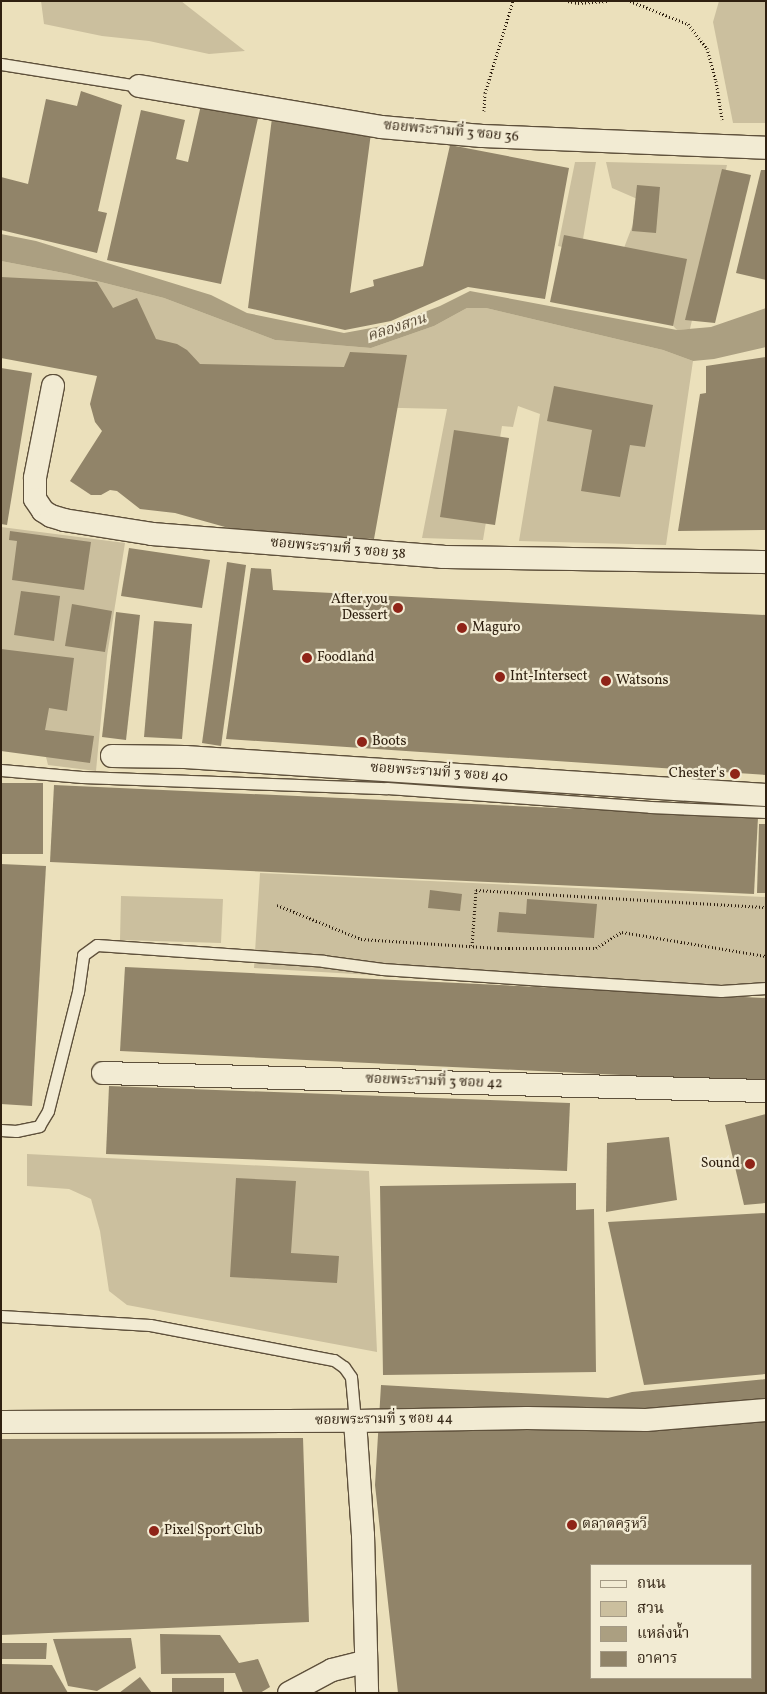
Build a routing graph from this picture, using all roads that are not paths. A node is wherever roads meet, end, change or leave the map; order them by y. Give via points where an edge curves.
1 (1, 64) edge
2 (140, 86) joint
3 (766, 148) edge
4 (52, 386) dead end
5 (766, 562) edge
6 (112, 756) dead end
7 (1, 770) edge
8 (766, 795) edge
9 (766, 812) edge
10 (766, 988) edge
11 (103, 1072) dead end
12 (766, 1091) edge
13 (1, 1130) edge
14 (1, 1316) edge
15 (766, 1410) edge
16 (354, 1421) junction
17 (1, 1422) edge
18 (365, 1662) junction
19 (289, 1693) edge
20 (367, 1693) edge

1 - 2 lane
2 - 3 street, ซอยพระรามที่ 3 ซอย 36 via 381,127 482,136
4 - 5 street, ซอยพระรามที่ 3 ซอย 38 via 35,478 35,499 51,516 64,520 152,534 442,557
6 - 8 street, ซอยพระรามที่ 3 ซอย 40 via 185,757
7 - 9 lane via 386,788
10 - 13 lane via 721,990 544,980 97,945 83,956 78,992 48,1111 39,1126 16,1131
11 - 12 street, ซอยพระรามที่ 3 ซอย 42
14 - 16 lane via 150,1325 334,1360 351,1377
15 - 16 street, ซอยพระรามที่ 3 ซอย 44 via 646,1420
16 - 17 street, ซอยพระรามที่ 3 ซอย 44
16 - 18 street via 363,1535
18 - 19 street via 332,1670
18 - 20 street

